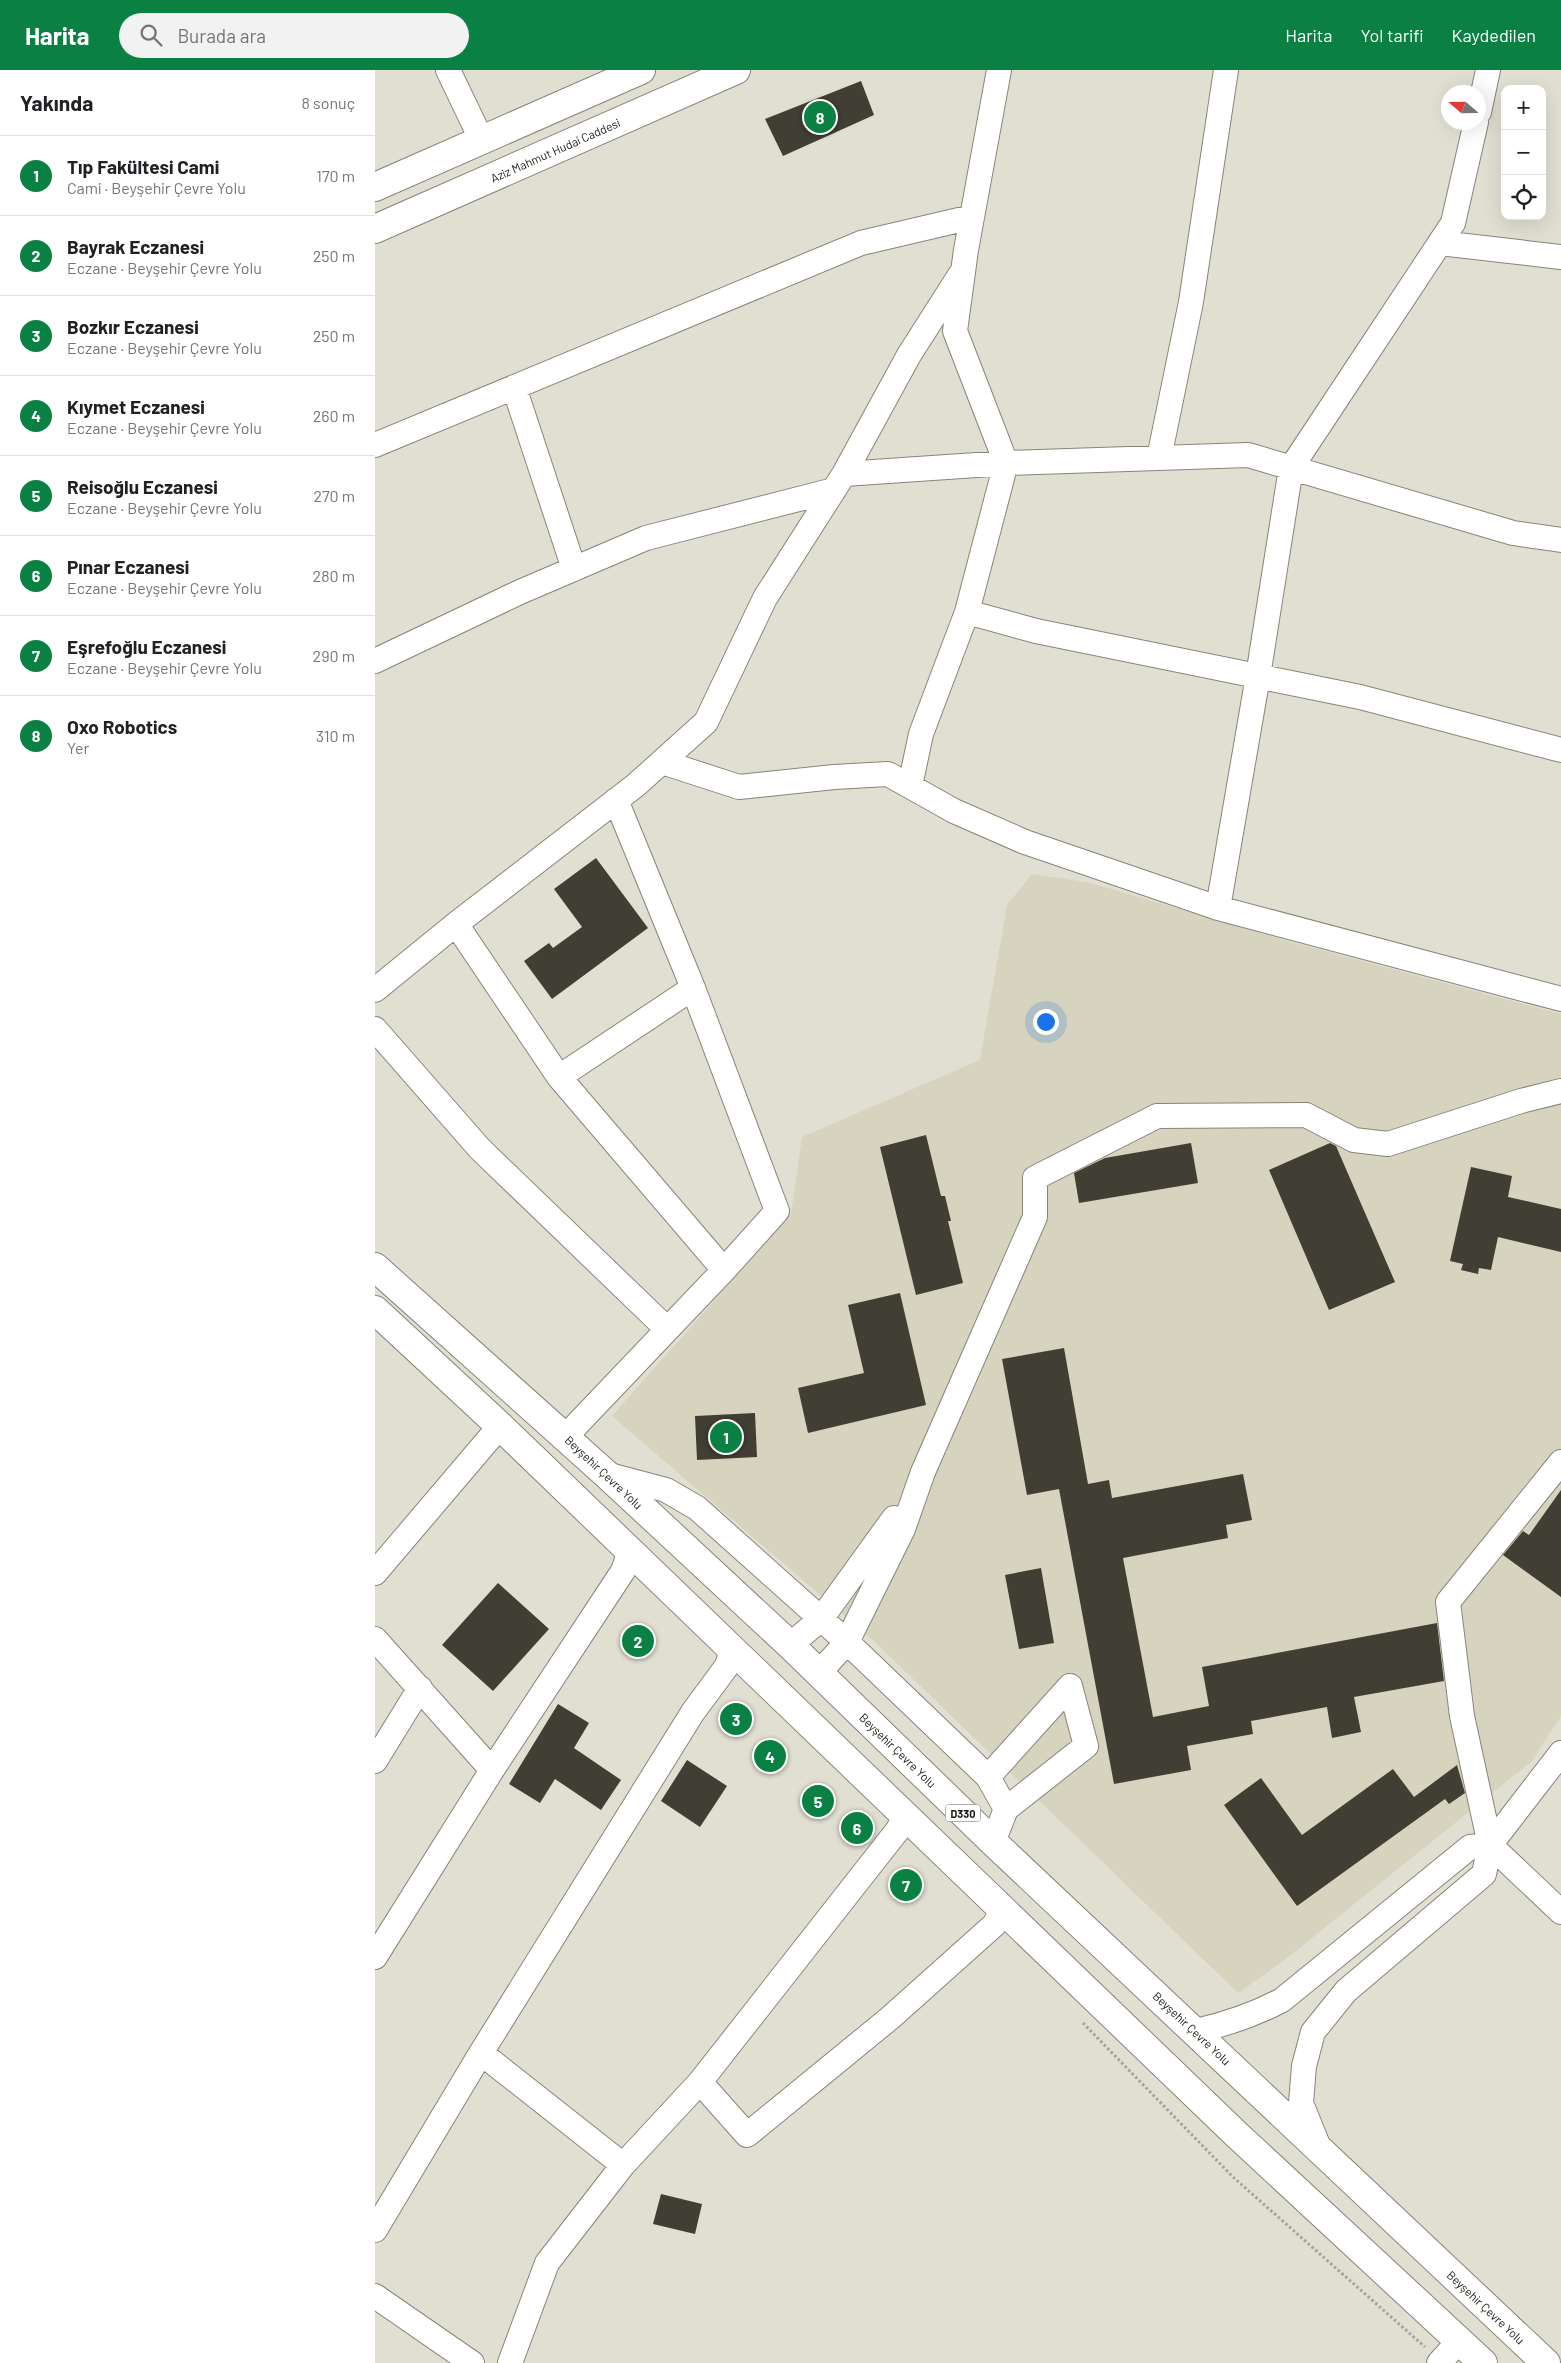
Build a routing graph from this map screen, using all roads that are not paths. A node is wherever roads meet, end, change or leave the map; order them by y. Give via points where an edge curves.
1 (448, 70) edge
2 (641, 70) edge
3 (736, 70) edge
4 (999, 70) edge
5 (1226, 70) edge
6 (1488, 70) edge
7 (1485, 85) edge
8 (1474, 130) edge
9 (483, 141) junction
10 (375, 188) edge
11 (972, 218) junction
12 (375, 229) edge
13 (1440, 243) junction
14 (1561, 257) edge
15 (963, 269) junction
16 (514, 387) junction
17 (375, 445) edge
18 (1159, 458) junction
19 (1006, 463) junction
20 (1291, 468) junction
21 (839, 482) junction
22 (1561, 540) edge
23 (574, 569) junction
24 (967, 612) junction
25 (375, 661) edge
26 (1258, 676) junction
27 (1561, 750) edge
28 (662, 762) junction
29 (910, 786) junction
30 (617, 800) junction
31 (1218, 908) junction
32 (456, 924) junction
33 (693, 988) junction
34 (375, 990) edge
35 (1561, 999) edge
36 (375, 1029) edge
37 (559, 1077) junction
38 (1561, 1091) edge
39 (375, 1267) edge
40 (724, 1270) junction
41 (377, 1315) edge
42 (667, 1329) junction
43 (500, 1426) junction
44 (565, 1437) junction
45 (1561, 1462) edge
46 (923, 1472) junction
47 (606, 1474) junction
48 (630, 1551) junction
49 (375, 1573) edge
50 (821, 1619) junction
51 (375, 1639) edge
52 (847, 1642) junction
53 (790, 1645) junction
54 (732, 1649) junction
55 (818, 1674) junction
56 (420, 1688) junction
57 (1561, 1753) edge
58 (375, 1761) edge
59 (492, 1770) junction
60 (988, 1777) junction
61 (1006, 1809) junction
62 (906, 1816) junction
63 (993, 1842) junction
64 (1490, 1845) junction
65 (1003, 1909) junction
66 (1561, 1912) edge
67 (378, 1944) edge
68 (1196, 2031) junction
69 (481, 2053) junction
70 (700, 2082) junction
71 (1320, 2150) junction
72 (623, 2165) junction
73 (375, 2230) edge
74 (375, 2296) edge
75 (1460, 2340) junction
76 (472, 2363) edge
77 (510, 2363) edge
78 (1439, 2363) edge
79 (1483, 2363) edge
80 (1546, 2363) edge

1 - 9 street
2 - 9 main road
3 - 12 main road, Aziz Mahmut Hudai Caddesi
4 - 11 street
5 - 18 street via 1191,302
6 - 7 street
8 - 13 street via 1453,223
9 - 10 main road
11 - 15 street
11 - 16 street via 861,243
13 - 14 street
13 - 20 street
15 - 19 street via 955,331
15 - 21 street via 909,355
16 - 17 street
16 - 23 street
18 - 19 street
18 - 20 street via 1248,455
19 - 21 street
19 - 24 street
20 - 22 street via 1513,533
20 - 26 street
21 - 23 street via 646,538
21 - 28 street via 765,598 706,722
23 - 25 street
24 - 26 street via 1035,631
24 - 29 street via 921,734
26 - 27 street via 1360,697
26 - 31 street
28 - 29 street via 739,787 889,774
28 - 30 street
29 - 31 street via 1025,842
30 - 32 street
30 - 33 street
31 - 35 street
32 - 34 street
32 - 37 street
33 - 37 street
33 - 40 street via 777,1211
36 - 42 street via 479,1149
37 - 40 street
38 - 46 street via 1388,1144 1354,1140 1306,1115 1157,1116 1035,1178 1035,1217
39 - 44 main road, Beyşehir Çevre Yolu / D330
40 - 42 street
41 - 43 main road
42 - 44 street
43 - 48 main road
43 - 49 street
44 - 47 main road, Beyşehir Çevre Yolu / D330
45 - 64 street via 1448,1602 1461,1716
46 - 50 street via 884,1534
46 - 52 street via 903,1529
47 - 50 street via 666,1490 697,1508
47 - 53 main road, Beyşehir Çevre Yolu / D330
48 - 54 main road
48 - 59 street via 623,1571
50 - 52 street
50 - 53 street
51 - 56 street
52 - 55 street
52 - 60 street
53 - 55 main road, Beyşehir Çevre Yolu / D330
54 - 62 main road
54 - 69 street via 727,1666 693,1712
55 - 63 main road, Beyşehir Çevre Yolu / D330
56 - 58 street
56 - 59 street
57 - 64 street
59 - 67 street
60 - 61 street
60 - 61 street via 1071,1686 1087,1746
61 - 63 street
62 - 65 main road
62 - 70 street
63 - 68 main road, Beyşehir Çevre Yolu / D330
64 - 66 street
64 - 68 street via 1470,1847 1282,2000 1228,2024
64 - 71 street via 1483,1874 1345,1991 1313,2032 1304,2066 1301,2103
65 - 70 street via 994,1925 890,2018 747,2135
65 - 75 main road via 1236,2134
68 - 71 main road, Beyşehir Çevre Yolu / D330
69 - 72 street
69 - 73 street
70 - 72 street
71 - 80 main road, Beyşehir Çevre Yolu / D330
72 - 77 street via 547,2263
74 - 76 street
75 - 78 street
75 - 79 main road

